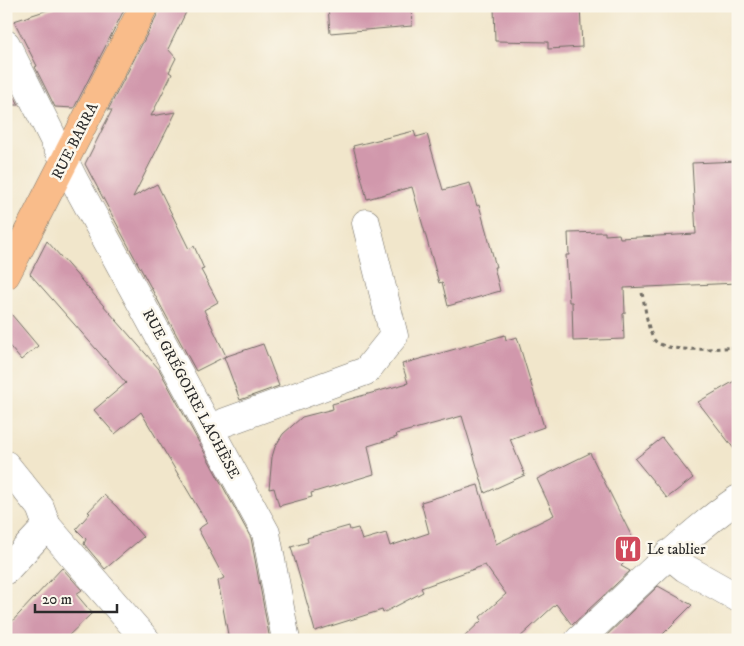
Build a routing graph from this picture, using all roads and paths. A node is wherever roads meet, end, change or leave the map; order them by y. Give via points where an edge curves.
1 (144, 6) edge
2 (6, 44) edge
3 (65, 160) junction
4 (366, 223) dead end
5 (6, 275) edge
6 (642, 293) dead end
7 (738, 347) edge
8 (209, 428) junction
9 (6, 465) edge
10 (738, 498) edge
11 (47, 526) junction
12 (668, 554) junction
13 (6, 570) edge
14 (738, 598) edge
15 (146, 640) edge
16 (286, 640) edge
17 (579, 640) edge

1 - 3 main road, RUE BARRA
2 - 3 street, RUE GRÉGOIRE LACHÈSE
3 - 5 main road, RUE BARRA
3 - 8 street, RUE GRÉGOIRE LACHÈSE
4 - 8 street via 394,336 366,370
6 - 7 path via 653,339 660,345 685,349
8 - 16 street, RUE GRÉGOIRE LACHÈSE via 266,533
9 - 11 street via 40,507
10 - 12 street
11 - 13 street
11 - 15 street
12 - 14 street via 685,568
12 - 17 street

